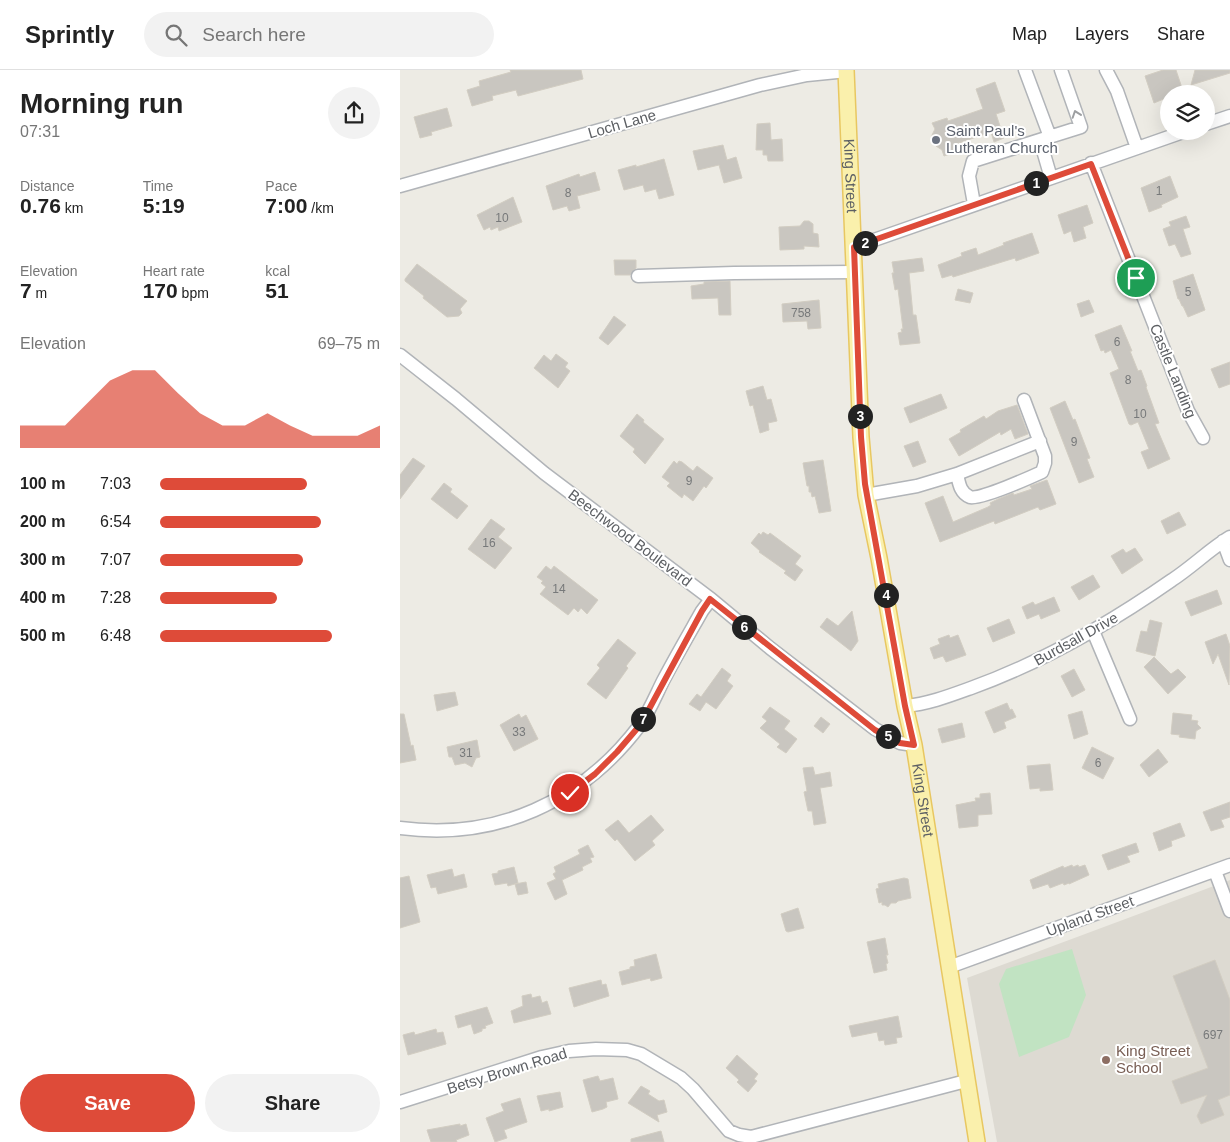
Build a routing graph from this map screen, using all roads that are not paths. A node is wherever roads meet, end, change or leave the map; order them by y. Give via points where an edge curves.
1 (1025, 70) edge
2 (1061, 70) edge
3 (1106, 70) edge
4 (846, 71) edge
5 (1230, 116) edge
6 (1215, 121) edge
7 (1045, 139) junction
8 (1160, 140) edge
9 (1137, 148) junction
10 (1091, 164) junction
11 (1051, 178) junction
12 (400, 186) edge
13 (974, 204) junction
14 (854, 247) junction
15 (855, 272) junction
16 (638, 276) dead end
17 (400, 355) edge
18 (1024, 400) dead end
19 (1203, 438) dead end
20 (1040, 441) junction
21 (957, 474) junction
22 (866, 495) junction
23 (1227, 539) edge
24 (1230, 560) edge
25 (710, 599) junction
26 (1093, 631) junction
27 (905, 706) junction
28 (1130, 719) dead end
29 (914, 745) junction
30 (400, 828) edge
31 (1230, 865) edge
32 (1215, 871) junction
33 (1228, 897) edge
34 (1230, 911) edge
35 (949, 967) junction
36 (966, 1081) junction
37 (400, 1102) edge
38 (738, 1139) edge
39 (977, 1142) edge

1 - 7 street
7 -> 2 street via 1081,127
3 - 9 street
4 - 12 street, Loch Lane via 760,84
4 - 14 main road, King Street
5 - 6 street
7 - 11 street
7 - 13 street via 973,162 969,176
8 - 9 street
9 - 10 street
10 - 11 street
10 - 19 street, Castle Landing via 1188,411
11 - 13 street
13 - 14 street
14 - 15 main road, King Street
15 - 16 street
15 - 22 main road, King Street
17 - 25 street, Beechwood Boulevard via 544,473
18 - 20 street
20 - 21 street
20 - 21 street via 1045,456 1042,472 1027,479 976,497 965,494 959,486
21 - 22 street via 917,486
22 - 27 main road, King Street
23 - 24 street
23 - 26 street, Burdsall Drive via 1174,579
25 - 29 street, Beechwood Boulevard via 875,730 900,743
25 - 30 street via 641,724 595,774 570,793 543,808 498,824 439,832
26 - 27 street, Burdsall Drive via 1008,674 940,699
26 - 28 street
27 - 29 main road, King Street
29 - 35 main road, King Street
31 - 32 street, Upland Street
32 - 33 street
32 - 35 street, Upland Street
33 - 34 street
35 - 36 main road, King Street
36 - 38 street, Betsy Brown Road
36 - 39 main road, King Street
37 - 38 street, Betsy Brown Road via 542,1057 596,1049 628,1050 641,1054 681,1078

